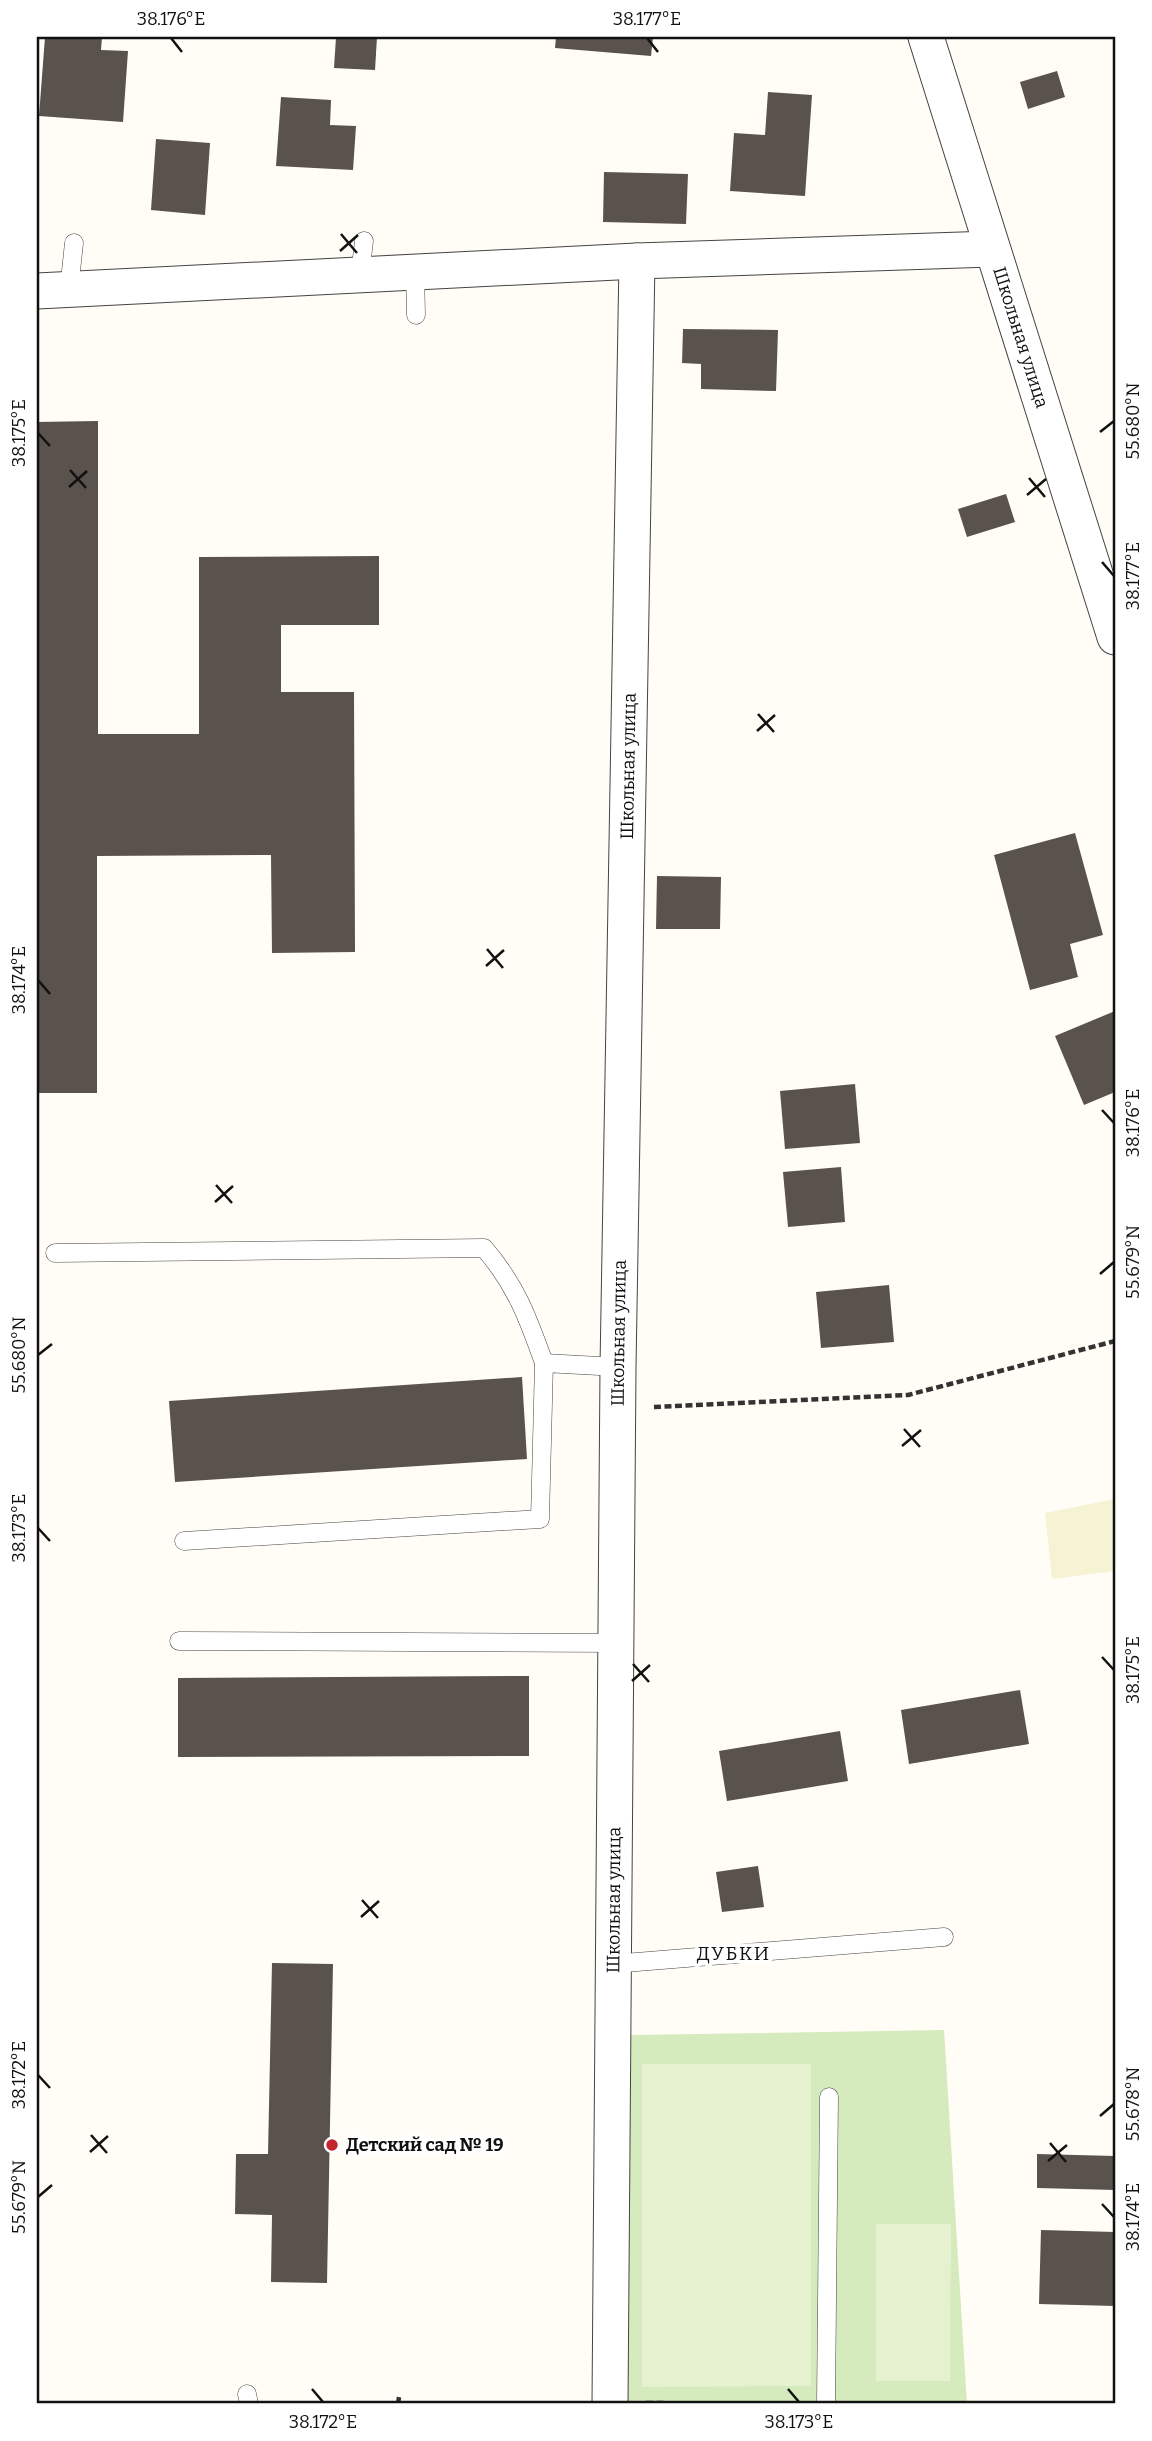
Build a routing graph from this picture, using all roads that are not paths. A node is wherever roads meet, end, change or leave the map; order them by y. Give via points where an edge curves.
1 (926, 37) edge
2 (364, 241) dead end
3 (74, 243) dead end
4 (991, 249) junction
5 (637, 261) junction
6 (415, 272) junction
7 (360, 275) junction
8 (53, 290) edge
9 (416, 315) dead end
10 (1115, 636) edge
11 (55, 1254) dead end
12 (544, 1363) junction
13 (618, 1367) junction
14 (184, 1541) dead end
15 (179, 1641) dead end
16 (615, 1643) junction
17 (944, 1937) dead end
18 (612, 1964) junction
19 (829, 2097) dead end
20 (610, 2404) edge
21 (826, 2404) edge

1 - 4 street, Школьная улица
2 - 7 lane
3 - 8 lane
4 - 5 street
4 - 10 street, Школьная улица
5 - 6 street
5 - 13 street, Школьная улица
6 - 7 street
6 - 9 lane
7 - 8 street
11 - 12 lane via 484,1248 508,1276
12 - 13 lane
12 - 14 lane via 540,1519
13 - 16 street, Школьная улица
15 - 16 lane
16 - 18 street, Школьная улица
17 - 18 lane
18 - 20 street, Школьная улица
19 - 21 lane

